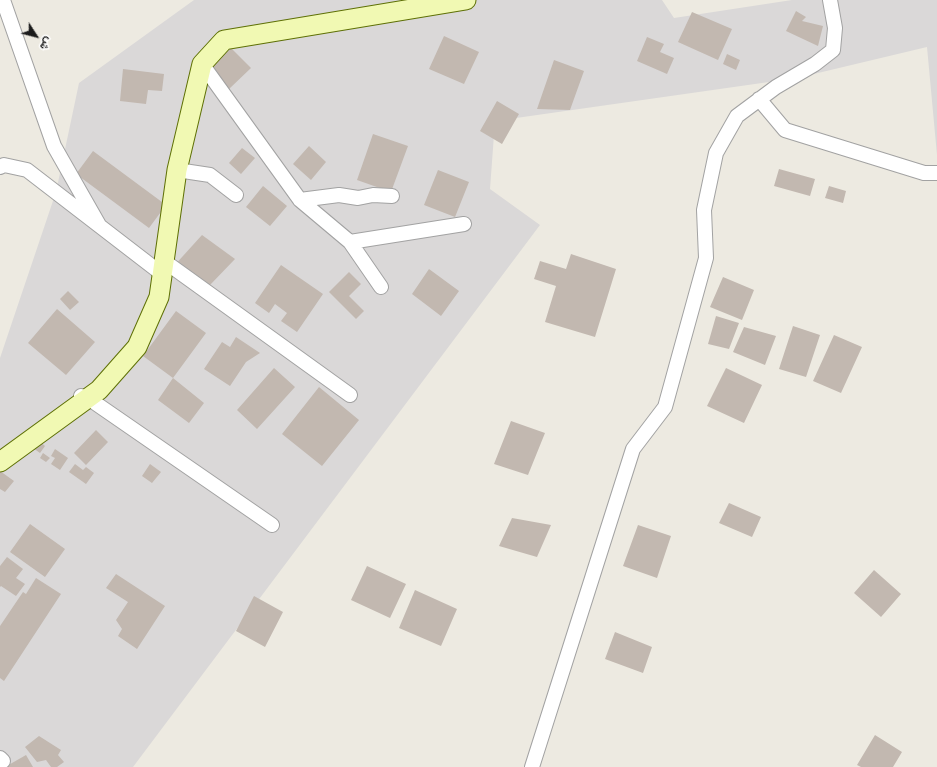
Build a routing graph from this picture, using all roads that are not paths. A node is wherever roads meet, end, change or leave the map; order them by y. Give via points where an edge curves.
1 (3, 0) edge
2 (466, 0) edge
3 (830, 0) edge
4 (202, 64) junction
5 (759, 99) junction
6 (0, 166) edge
7 (177, 170) junction
8 (937, 173) edge
9 (236, 195) dead end
10 (392, 196) dead end
11 (300, 200) junction
12 (464, 224) dead end
13 (99, 225) junction
14 (350, 242) junction
15 (163, 268) junction
16 (381, 287) dead end
17 (350, 395) dead end
18 (83, 397) junction
19 (0, 462) edge
20 (272, 525) dead end
21 (532, 767) edge

1 - 13 street via 54,146
2 - 4 street via 224,40
3 - 5 street via 835,28 832,50
4 - 7 street
4 - 11 street
5 - 8 street via 785,130 924,173
5 - 21 street via 737,116 716,153 704,210 706,258 665,407 633,449
6 - 13 street via 27,170
7 - 9 street via 210,175
7 - 15 street
10 - 11 street via 373,195 358,198 340,195
11 - 14 street
12 - 14 street
13 - 15 street
14 - 16 street
15 - 17 street
15 - 18 street via 160,297 138,347 99,390
18 - 19 street
18 - 20 street

